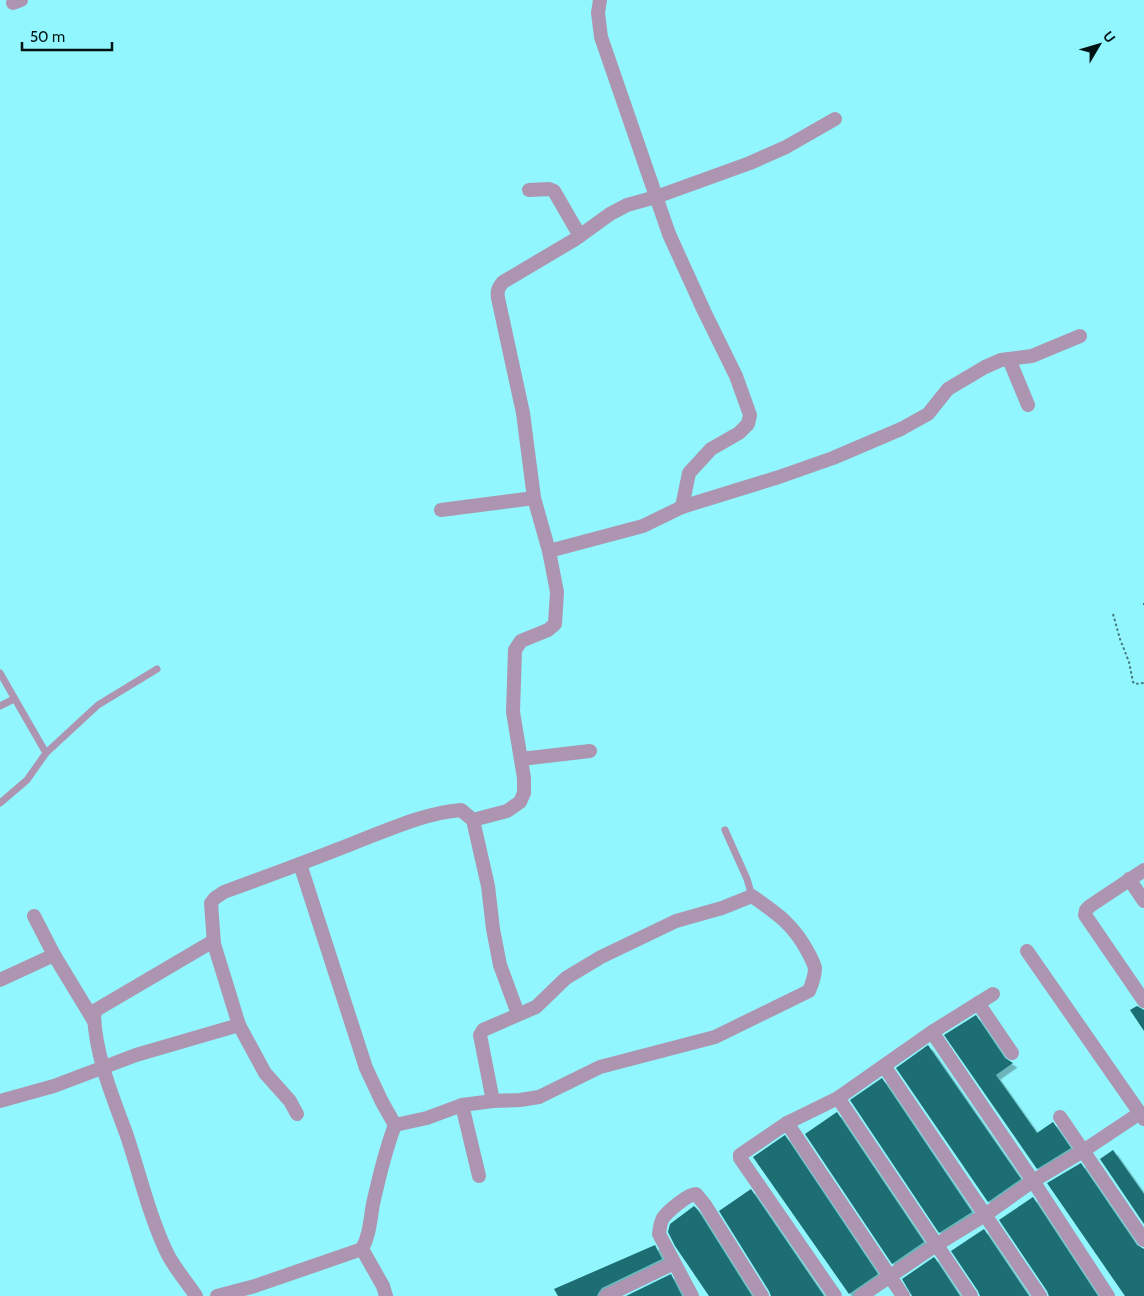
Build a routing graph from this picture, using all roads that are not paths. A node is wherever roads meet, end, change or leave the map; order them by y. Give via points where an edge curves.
1 (600, 0) edge
2 (835, 119) dead end
3 (528, 190) dead end
4 (656, 197) junction
5 (580, 236) junction
6 (1080, 336) dead end
7 (1009, 359) junction
8 (1028, 405) dead end
9 (534, 498) junction
10 (682, 507) junction
11 (441, 510) dead end
12 (549, 551) junction
13 (157, 669) dead end
14 (0, 674) edge
15 (14, 699) junction
16 (0, 706) edge
17 (590, 751) dead end
18 (46, 753) junction
19 (521, 759) junction
20 (0, 803) edge
21 (473, 820) junction
22 (725, 830) dead end
23 (300, 864) junction
24 (1144, 870) edge
25 (1129, 879) junction
26 (752, 896) junction
27 (1144, 900) edge
28 (34, 916) dead end
29 (214, 944) junction
30 (1027, 951) dead end
31 (54, 955) junction
32 (0, 980) edge
33 (993, 994) dead end
34 (1144, 1001) edge
35 (978, 1003) junction
36 (518, 1014) junction
37 (94, 1021) junction
38 (240, 1026) junction
39 (932, 1032) junction
40 (1012, 1053) dead end
41 (884, 1066) junction
42 (103, 1068) junction
43 (838, 1098) junction
44 (0, 1101) edge
45 (493, 1101) junction
46 (462, 1105) junction
47 (297, 1114) dead end
48 (1142, 1116) edge
49 (1060, 1117) dead end
50 (787, 1123) junction
51 (395, 1125) junction
52 (1083, 1151) junction
53 (479, 1176) dead end
54 (1033, 1181) junction
55 (985, 1215) junction
56 (1144, 1240) edge
57 (936, 1245) junction
58 (362, 1249) junction
59 (674, 1263) junction
60 (889, 1276) junction
61 (257, 1291) edge
62 (196, 1296) edge
63 (217, 1296) edge
64 (386, 1296) edge
65 (606, 1296) edge
66 (692, 1296) edge
67 (762, 1296) edge
68 (835, 1296) edge
69 (861, 1296) edge
70 (903, 1296) edge
71 (971, 1296) edge
72 (1040, 1296) edge
73 (1108, 1296) edge

1 - 4 street via 601,36
2 - 4 street via 759,159
3 - 5 street via 554,191
4 - 5 street via 610,214
4 - 10 street via 669,234 736,376 750,414 748,424 739,433 711,449 689,473
5 - 9 street via 503,282 497,291 523,413
6 - 7 street via 1032,356
7 - 8 street
7 - 10 street via 985,367 948,389 928,414 901,429 833,458
9 - 11 street
9 - 12 street
10 - 12 street via 642,526
12 - 19 street via 557,592 555,624 521,641 515,650 513,712
13 - 18 lane via 98,705
14 - 15 lane
15 - 16 lane
15 - 18 lane
17 - 19 street
18 - 20 lane via 27,780
19 - 21 street via 524,793 520,802 507,811
21 - 23 street via 461,810 435,815
21 - 36 street via 488,886 500,965
22 - 26 lane
23 - 29 street via 214,898 210,903
23 - 51 street via 366,1068
24 - 25 street
25 - 27 street
25 - 34 street via 1090,906 1085,915
26 - 36 street via 676,921 601,957 566,978 536,1007
26 - 45 street via 781,916 801,940 815,968 809,991 715,1037 600,1067 539,1096
28 - 31 street
29 - 37 street via 210,943 96,1010
29 - 38 street
30 - 48 street
31 - 32 street
31 - 37 street
33 - 35 street
35 - 39 street
35 - 40 street
36 - 45 street via 487,1027 480,1034
37 - 42 street
38 - 42 street
38 - 47 street via 265,1073
39 - 41 street
39 - 54 street
41 - 43 street
41 - 55 street
42 - 44 street
42 - 62 street via 160,1236 178,1272
43 - 50 street
43 - 57 street
45 - 46 street
46 - 51 street
46 - 53 street
48 - 52 street
49 - 52 street
50 - 60 street
50 - 68 street via 742,1153 740,1158
51 - 58 street via 386,1149
52 - 54 street
52 - 56 street
54 - 55 street
54 - 73 street
55 - 57 street
55 - 72 street
57 - 60 street
57 - 71 street
58 - 61 street
58 - 64 street
59 - 65 street
59 - 66 street
59 - 67 street via 659,1234 660,1226 667,1214 690,1194 696,1194
60 - 69 street
60 - 70 street
61 - 63 street

